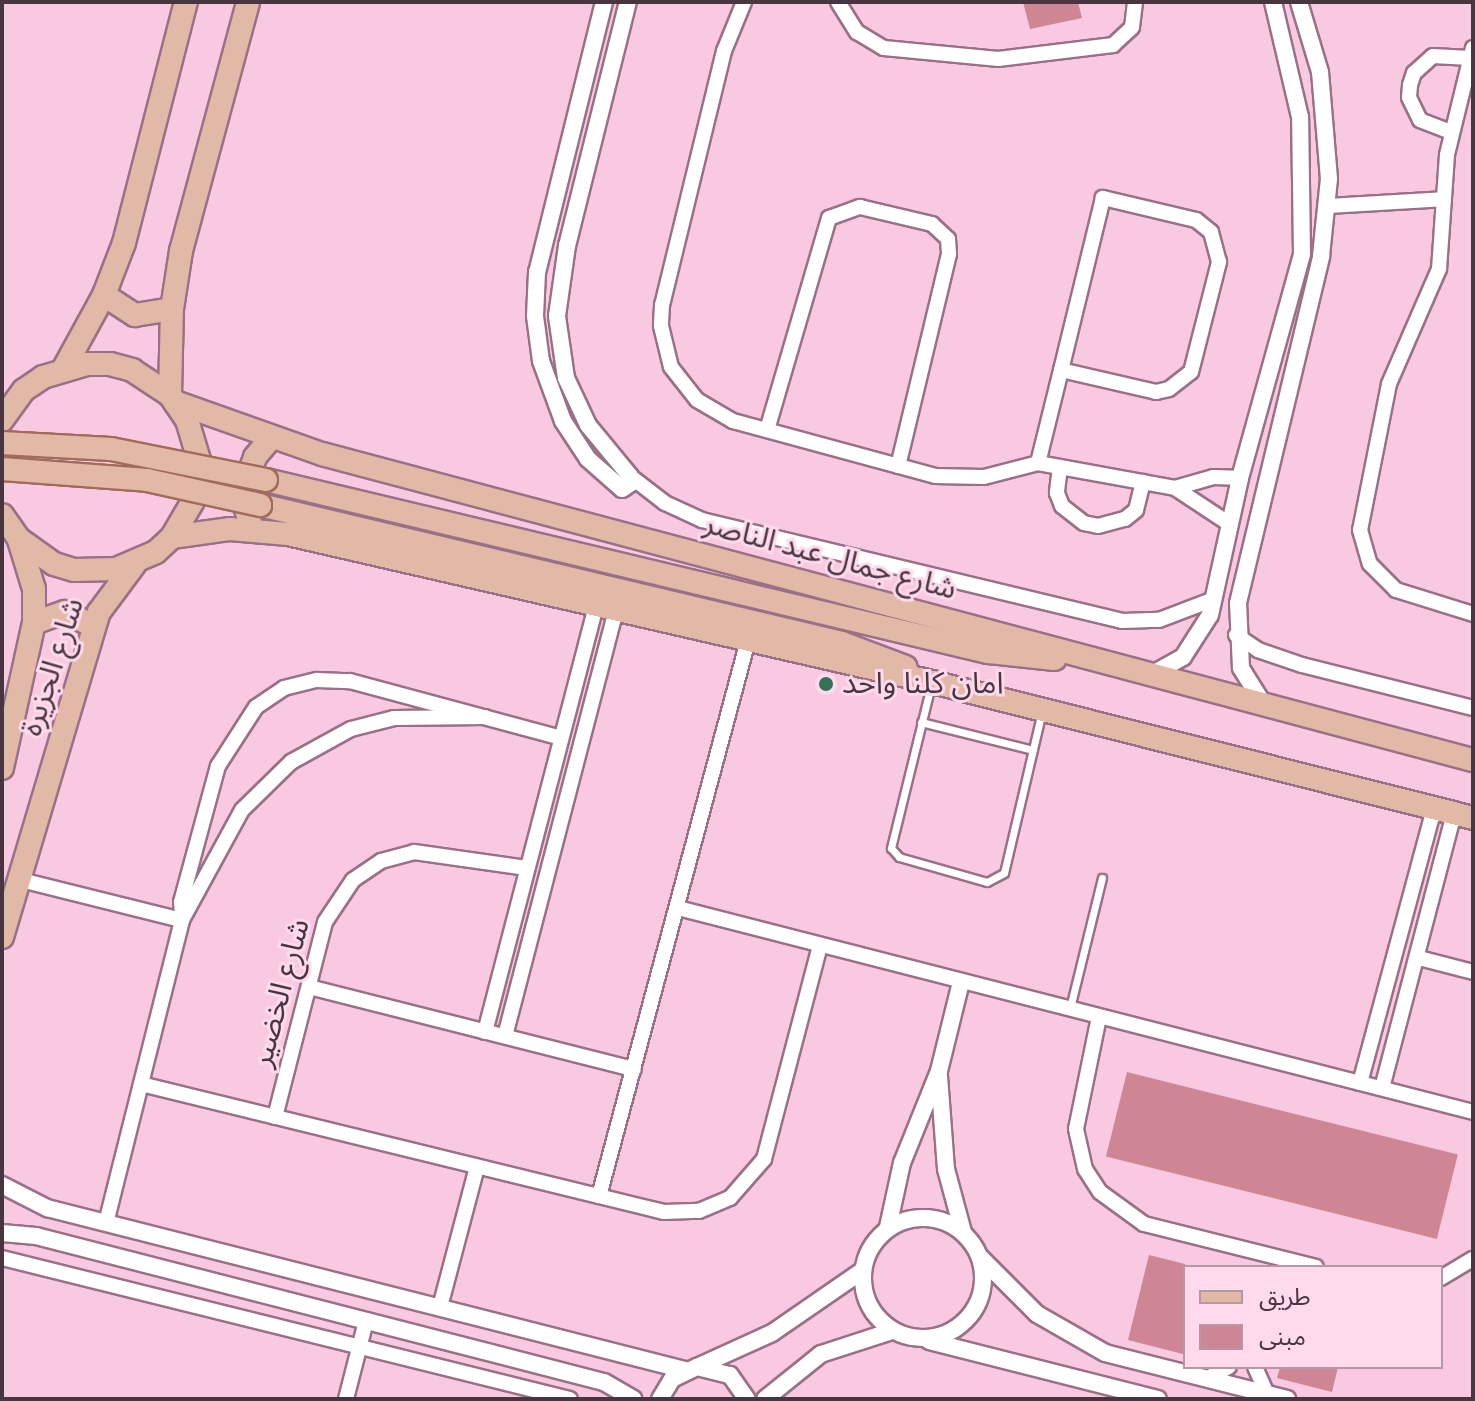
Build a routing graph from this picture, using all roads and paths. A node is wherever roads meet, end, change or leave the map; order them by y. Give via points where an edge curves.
1 (186, 2) edge
2 (248, 2) edge
3 (604, 2) edge
4 (628, 2) edge
5 (744, 2) edge
6 (838, 2) edge
7 (1135, 2) edge
8 (1273, 2) edge
9 (1299, 2) edge
10 (1472, 53) edge
11 (1451, 132) junction
12 (1444, 199) junction
13 (1327, 206) junction
14 (1302, 254) junction
15 (1321, 256) junction
16 (104, 295) junction
17 (172, 309) junction
18 (64, 368) junction
19 (1061, 370) junction
20 (13, 393) edge
21 (173, 399) junction
22 (2, 420) edge
23 (767, 430) junction
24 (271, 438) junction
25 (2, 443) edge
26 (1038, 463) junction
27 (898, 466) junction
28 (1060, 467) junction
29 (2, 469) edge
30 (630, 476) junction
31 (1240, 478) junction
32 (1143, 482) junction
33 (1264, 485) junction
34 (1175, 488) junction
35 (1228, 523) junction
36 (8, 527) edge
37 (252, 530) junction
38 (172, 537) junction
39 (137, 563) junction
40 (1214, 599) junction
41 (1238, 603) junction
42 (606, 609) junction
43 (1473, 614) edge
44 (34, 623) junction
45 (94, 626) junction
46 (1236, 635) junction
47 (747, 644) junction
48 (1080, 657) junction
49 (1149, 676) junction
50 (932, 682) junction
51 (1473, 708) edge
52 (1267, 709) junction
53 (1042, 711) junction
54 (485, 717) junction
55 (921, 722) junction
56 (558, 737) junction
57 (1033, 750) junction
58 (1473, 760) edge
59 (2, 768) edge
60 (1454, 813) edge
61 (527, 868) junction
62 (1102, 878) dead end
63 (17, 879) junction
64 (678, 908) junction
65 (182, 920) junction
66 (2, 937) edge
67 (820, 946) junction
68 (1419, 958) junction
69 (1473, 972) edge
70 (961, 982) junction
71 (309, 987) junction
72 (1069, 1010) junction
73 (1099, 1017) junction
74 (485, 1032) junction
75 (505, 1036) junction
76 (634, 1069) junction
77 (939, 1071) junction
78 (1360, 1083) junction
79 (141, 1084) junction
80 (1382, 1088) junction
81 (1473, 1112) edge
82 (275, 1117) junction
83 (477, 1167) junction
84 (2, 1185) edge
85 (599, 1196) junction
86 (106, 1223) junction
87 (888, 1227) junction
88 (963, 1232) junction
89 (2, 1233) edge
90 (2, 1258) edge
91 (981, 1258) junction
92 (1473, 1259) edge
93 (1260, 1260) edge
94 (1283, 1263) edge
95 (862, 1271) junction
96 (1443, 1277) edge
97 (440, 1307) junction
98 (366, 1321) junction
99 (892, 1331) junction
100 (919, 1339) junction
101 (360, 1343) junction
102 (691, 1369) junction
103 (1225, 1369) edge
104 (1256, 1369) edge
105 (1206, 1379) junction
106 (1267, 1394) junction
107 (346, 1399) edge
108 (570, 1399) edge
109 (633, 1399) edge
110 (660, 1399) edge
111 (747, 1399) edge
112 (765, 1399) edge
113 (1158, 1399) edge
114 (1287, 1399) edge

1 - 16 main road via 132,217
2 - 17 main road via 181,251
3 - 30 street via 540,257 535,316 541,361 575,442 616,487 628,486
4 - 30 street via 567,246 557,316 574,399 609,456
5 - 23 street via 724,51 661,326 671,367 697,400 733,421
6 - 7 street via 857,32 884,48 998,59 1113,45 1132,27
8 - 14 street via 1300,117
9 - 13 street via 1325,106
10 - 11 street
10 - 11 street via 1433,56 1414,73 1410,85 1409,97 1420,120
11 - 12 street
12 - 13 street
12 - 43 street via 1439,269 1389,384 1360,530 1370,564 1396,590
13 - 15 street
14 - 15 street
14 - 31 street
15 - 33 street
16 - 17 main road via 135,315
16 - 18 main road
17 - 21 main road
18 - 20 main road
18 - 21 main road, شارع جمال عبد الناصر via 110,364 132,370
19 - 19 street via 1103,198 1196,220 1211,232 1217,277 1197,359 1182,382 1156,392
19 - 26 street
20 - 22 main road
21 - 24 main road, شارع جمال عبد الناصر
21 - 38 main road via 195,439 198,470 193,501
23 - 27 street
23 - 27 street via 829,218 860,207 932,224 944,233 949,254
24 - 37 main road via 255,457 246,481 245,506
24 - 48 main road, شارع جمال عبد الناصر
25 - 48 main road, bridge via 124,451 988,652 1043,660
26 - 27 street via 952,479
26 - 28 street
28 - 32 street
28 - 32 street via 1057,493 1062,506 1098,526 1125,519 1136,510
29 - 50 main road, bridge via 134,478 260,505 842,643
30 - 40 street via 665,503 702,520 1122,621 1159,620
31 - 33 street
31 - 34 street via 1213,477
31 - 35 street
32 - 34 street
33 - 41 street
34 - 35 street
35 - 40 street
36 - 39 main road via 35,553 74,570
36 - 44 main road, شارع الجزيرة via 31,572
37 - 38 main road
37 - 42 main road
38 - 39 main road, شارع الجزيرة
39 - 45 main road, شارع الجزيرة via 115,584
40 - 41 street via 1225,608
40 - 49 street via 1191,648
41 - 46 street
42 - 47 main road
42 - 56 street
42 - 75 street
44 - 45 main road via 65,612
44 - 59 main road, شارع الجزيرة
45 - 63 main road, شارع الجزيرة
46 - 51 street via 1291,662
46 - 52 street via 1241,668
47 - 50 main road
47 - 64 street
48 - 49 main road, شارع جمال عبد الناصر
49 - 52 main road, شارع جمال عبد الناصر
50 - 53 main road
50 - 55 lane
52 - 58 main road, شارع جمال عبد الناصر
53 - 57 lane
53 - 60 main road
54 - 56 street
54 - 65 street via 372,723 330,738 291,762 256,792 228,828
54 - 65 street via 334,679 300,683 269,697 241,726 218,766 181,902
55 - 57 lane
55 - 57 lane via 891,848 899,857 987,882 1004,873
56 - 61 street
60 - 68 street
60 - 78 street
61 - 71 street, شارع الخضير via 431,851 381,861 353,880 332,907
61 - 74 street
62 - 72 lane
63 - 65 street
63 - 66 main road, شارع الجزيرة
64 - 67 street
64 - 76 street
65 - 79 street
67 - 70 street
67 - 85 street via 764,1159 744,1187 715,1206 681,1214
68 - 69 street
68 - 80 street
70 - 72 street
70 - 77 street
71 - 74 street
71 - 82 street, شارع الخضير
72 - 73 street
73 - 78 street
73 - 93 street via 1076,1115 1080,1156 1092,1181 1120,1211 1144,1224
74 - 75 street
75 - 76 street
76 - 85 street
77 - 87 street via 912,1131
77 - 88 street via 946,1169
78 - 80 street
79 - 82 street
79 - 86 street
80 - 81 street
82 - 83 street
83 - 85 street
83 - 97 street
84 - 86 street via 47,1208
86 - 97 street
87 - 88 street via 913,1218 940,1219
87 - 95 street via 866,1254
88 - 91 street
89 - 98 street via 36,1236
90 - 101 street
91 - 100 street via 984,1282 971,1314 943,1335
91 - 105 street via 1037,1314 1081,1342
92 - 96 street
93 - 94 street
95 - 99 street via 869,1305
95 - 102 street via 772,1333
97 - 102 street
98 - 101 street
98 - 109 street via 604,1382
99 - 100 street
99 - 112 street via 821,1354
100 - 113 street
101 - 107 street
101 - 108 street
102 - 110 street via 672,1379
102 - 111 street via 730,1375
103 - 105 street
104 - 106 street
105 - 106 street
106 - 114 street

